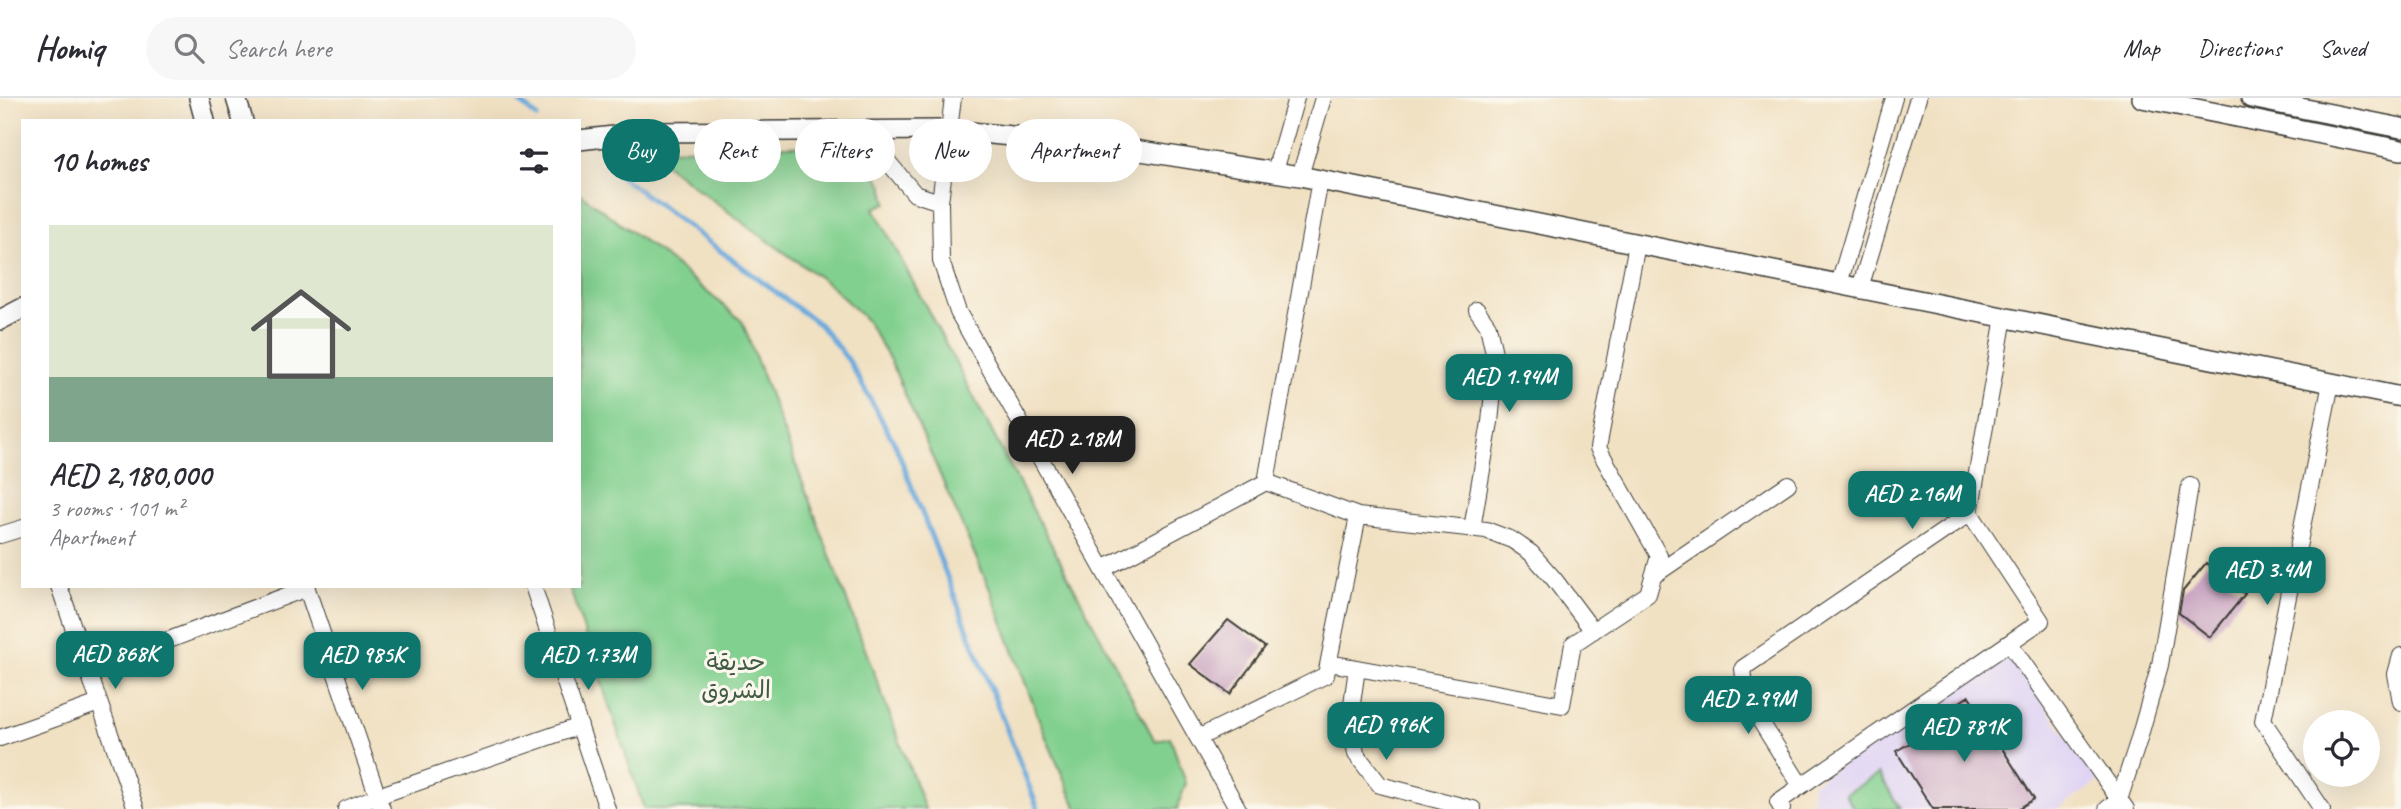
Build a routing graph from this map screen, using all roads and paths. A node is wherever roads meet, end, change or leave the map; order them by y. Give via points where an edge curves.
1 (199, 98) edge
2 (236, 98) edge
3 (953, 98) edge
4 (1296, 98) edge
5 (1323, 98) edge
6 (1894, 98) edge
7 (1918, 98) edge
8 (2142, 98) edge
9 (2251, 98) edge
10 (204, 119) edge
11 (242, 119) edge
12 (950, 119) edge
13 (2401, 128) edge
14 (795, 131) edge
15 (992, 134) edge
16 (581, 140) edge
17 (2401, 150) edge
18 (895, 170) edge
19 (1275, 171) junction
20 (1300, 176) junction
21 (1320, 180) junction
22 (942, 182) edge
23 (940, 202) junction
24 (1637, 244) junction
25 (1839, 284) junction
26 (1860, 288) junction
27 (21, 310) edge
28 (1477, 310) dead end
29 (2004, 317) junction
30 (0, 320) edge
31 (2331, 383) junction
32 (2401, 397) edge
33 (1266, 482) junction
34 (1788, 484) dead end
35 (2190, 486) dead end
36 (1970, 513) junction
37 (1358, 516) junction
38 (21, 529) edge
39 (1472, 529) junction
40 (0, 535) edge
41 (1103, 569) junction
42 (1653, 576) junction
43 (60, 588) edge
44 (303, 588) edge
45 (306, 588) edge
46 (534, 588) edge
47 (1593, 631) junction
48 (2009, 643) junction
49 (2401, 656) edge
50 (1329, 663) junction
51 (1357, 668) junction
52 (89, 670) junction
53 (2401, 702) edge
54 (99, 703) junction
55 (580, 726) junction
56 (0, 738) edge
57 (1198, 738) junction
58 (1801, 786) junction
59 (380, 802) edge
60 (2117, 806) edge
61 (136, 809) edge
62 (346, 809) edge
63 (607, 809) edge
64 (1238, 809) edge
65 (1474, 809) edge
66 (1782, 809) edge
67 (2322, 809) edge

1 - 10 street
2 - 11 street
3 - 12 street
4 - 19 street
5 - 20 street
6 - 25 street
7 - 26 street
8 - 17 street
9 - 13 street
14 - 16 street via 649,132
15 - 19 street
18 - 23 street via 915,194
19 - 20 street
20 - 21 street
21 - 24 street
21 - 33 street
22 - 23 street
23 - 41 street via 941,261 958,312
24 - 25 street
24 - 42 street via 1598,448 1658,556
25 - 26 street
26 - 29 street
27 - 30 street
28 - 39 street via 1488,326 1496,362
29 - 31 street
29 - 36 street
31 - 32 street
31 - 67 street via 2263,720
33 - 37 street
33 - 41 street
34 - 42 street
35 - 60 street via 2160,665
36 - 48 street via 2041,621
36 - 58 street via 1743,668 1746,698
37 - 39 street
37 - 50 street
38 - 40 street
39 - 47 street via 1511,540 1531,553
41 - 57 street
42 - 47 street via 1648,594
43 - 52 street
44 - 52 street
45 - 59 street
46 - 55 street
47 - 51 street via 1573,643 1562,705
48 - 58 street
48 - 60 street
49 - 53 street via 2396,674
50 - 51 street
50 - 57 street via 1326,675
51 - 65 street via 1350,718 1356,754 1380,785
52 - 54 street
54 - 56 street
54 - 61 street
55 - 59 street
55 - 63 street
57 - 64 street
58 - 66 street via 1778,802
59 - 62 street

